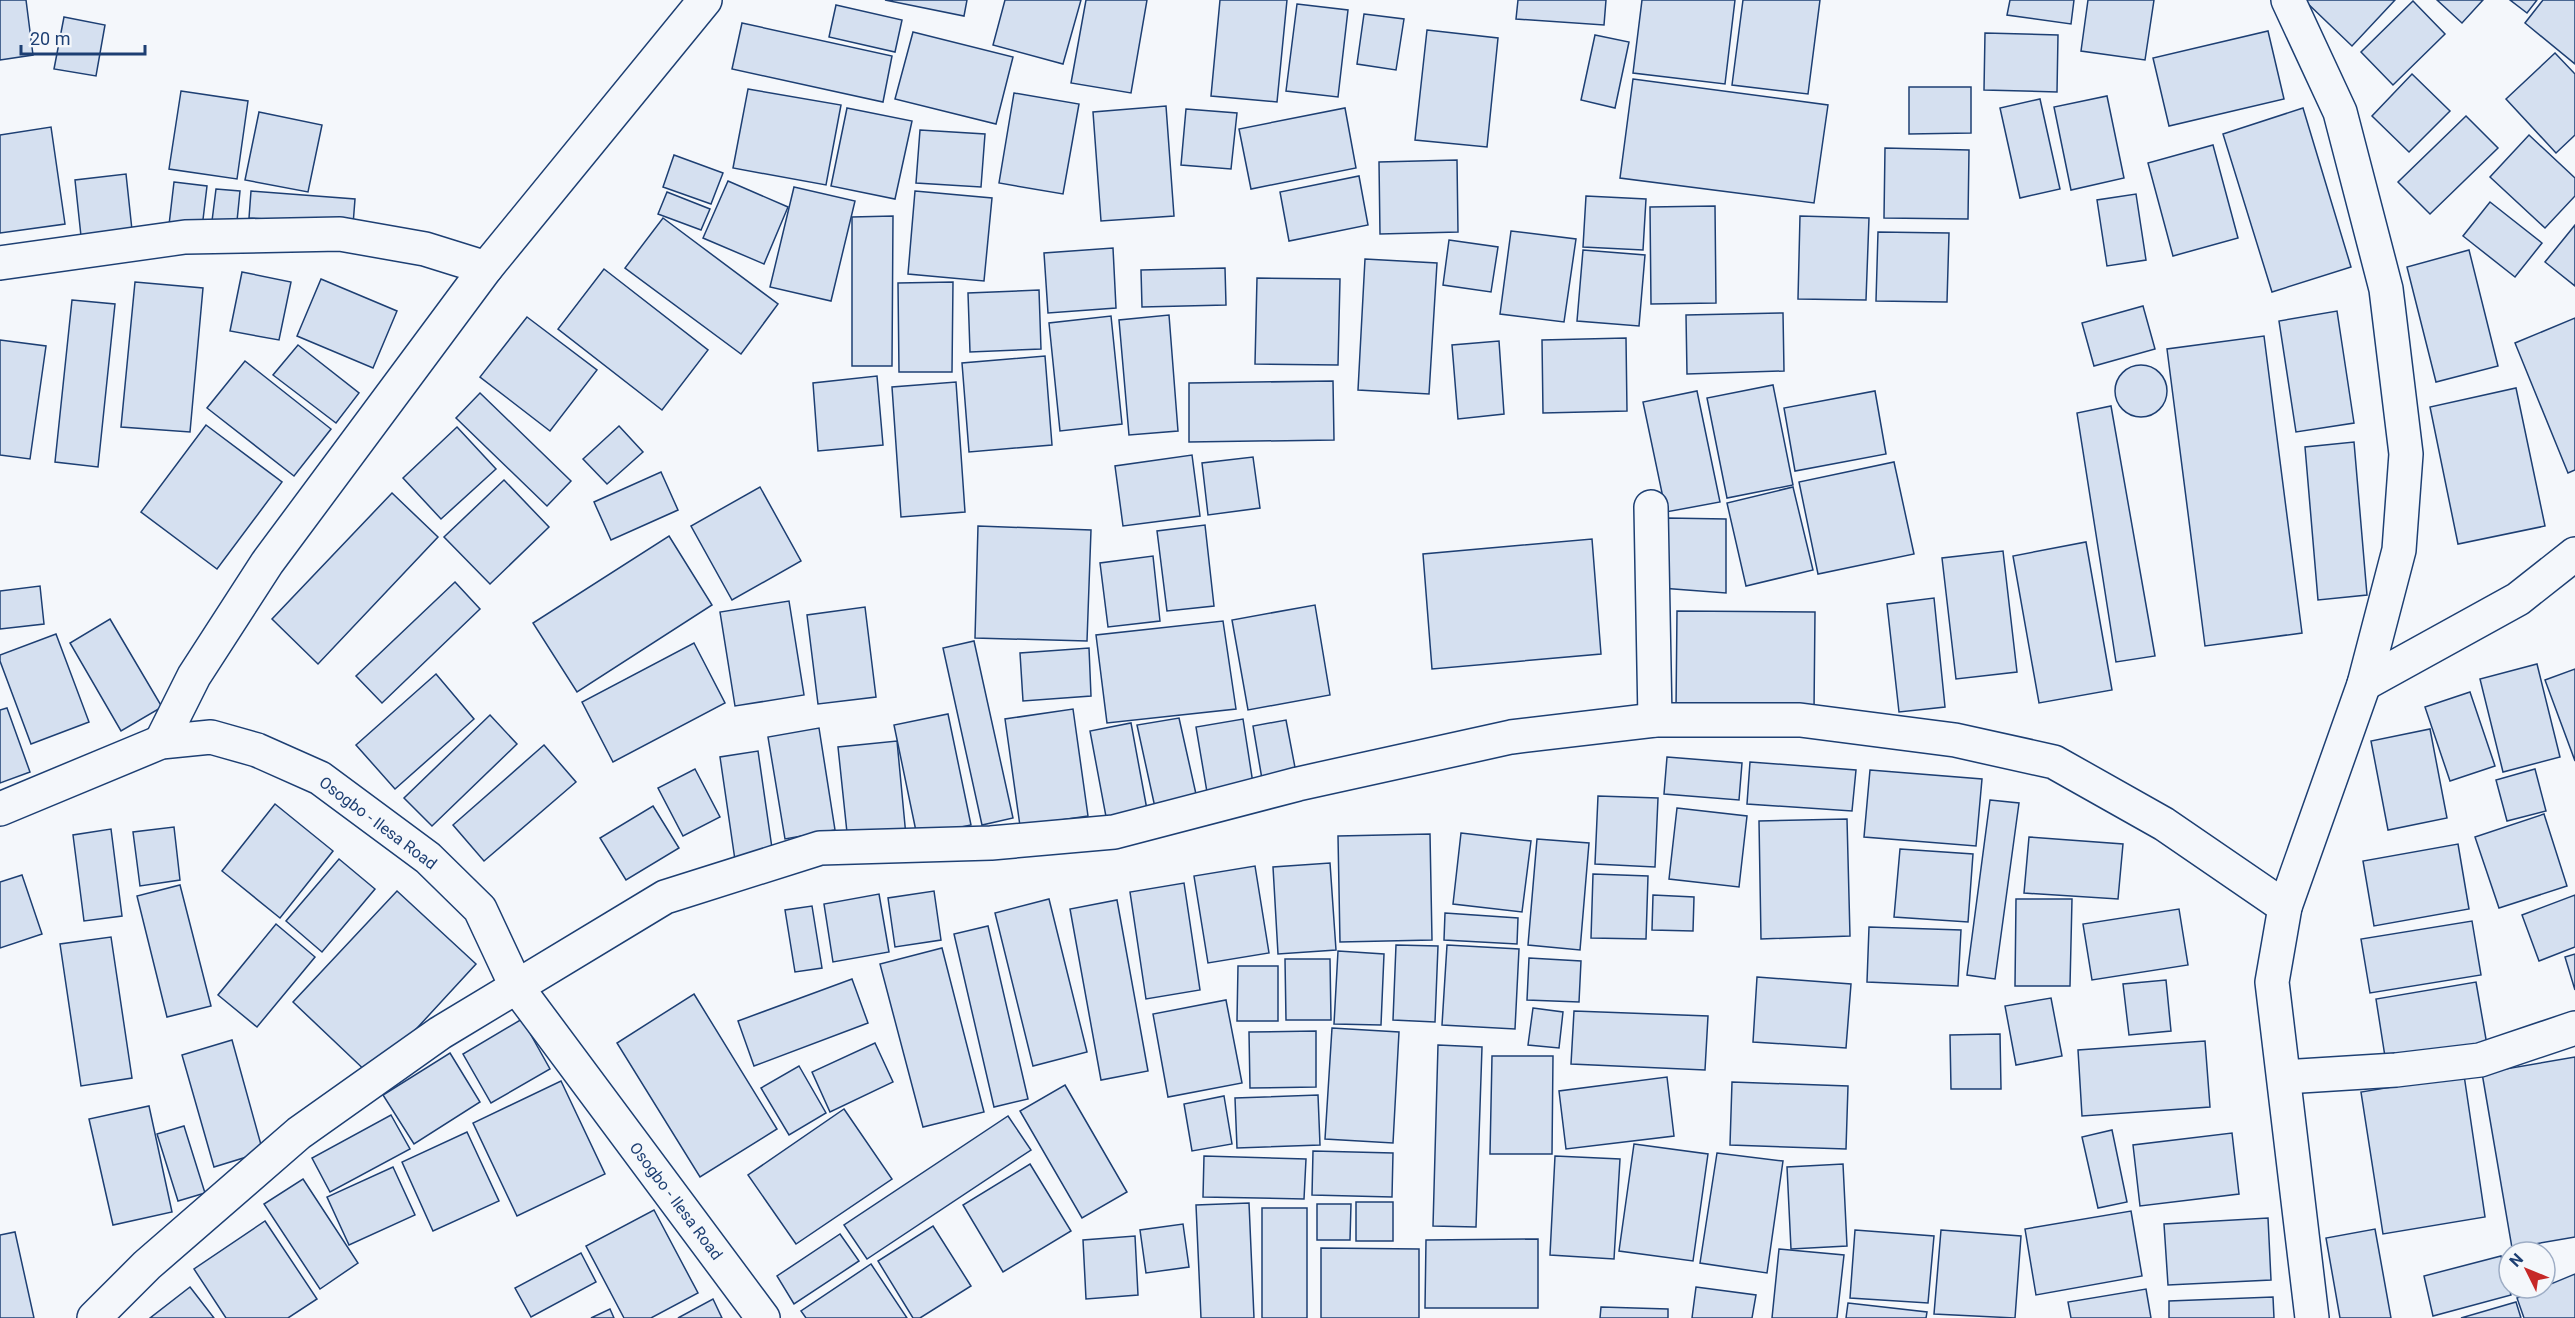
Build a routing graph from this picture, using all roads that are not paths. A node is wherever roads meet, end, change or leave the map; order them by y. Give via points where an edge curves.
1 (705, 0) edge
2 (2288, 0) edge
3 (0, 263) edge
4 (486, 268) junction
5 (1651, 507) dead end
6 (2575, 554) edge
7 (2364, 684) junction
8 (1655, 720) junction
9 (161, 742) junction
10 (0, 809) edge
11 (2285, 907) junction
12 (516, 986) junction
13 (2575, 1028) edge
14 (2284, 1077) junction
15 (94, 1318) edge
16 (762, 1318) edge
17 (2312, 1318) edge

1 - 4 street
2 - 7 street via 2343,123 2386,289 2406,454 2399,550
3 - 4 street via 185,237 340,234 425,249
4 - 9 street via 267,562 194,676
5 - 8 street
6 - 7 street via 2518,599
7 - 11 street
8 - 11 street via 1800,720 1955,740 2054,762 2164,824
8 - 12 street via 1511,737 1298,784 1114,832 991,843 820,848 664,897
9 - 10 street, Osogbo - Ilesa Road
9 - 12 street, Osogbo - Ilesa Road via 211,737 257,750 320,778 428,858 480,909
11 - 14 street via 2272,982
12 - 15 street via 440,1033 300,1133 147,1265
12 - 16 street, Osogbo - Ilesa Road
13 - 14 street via 2480,1060
14 - 17 street

